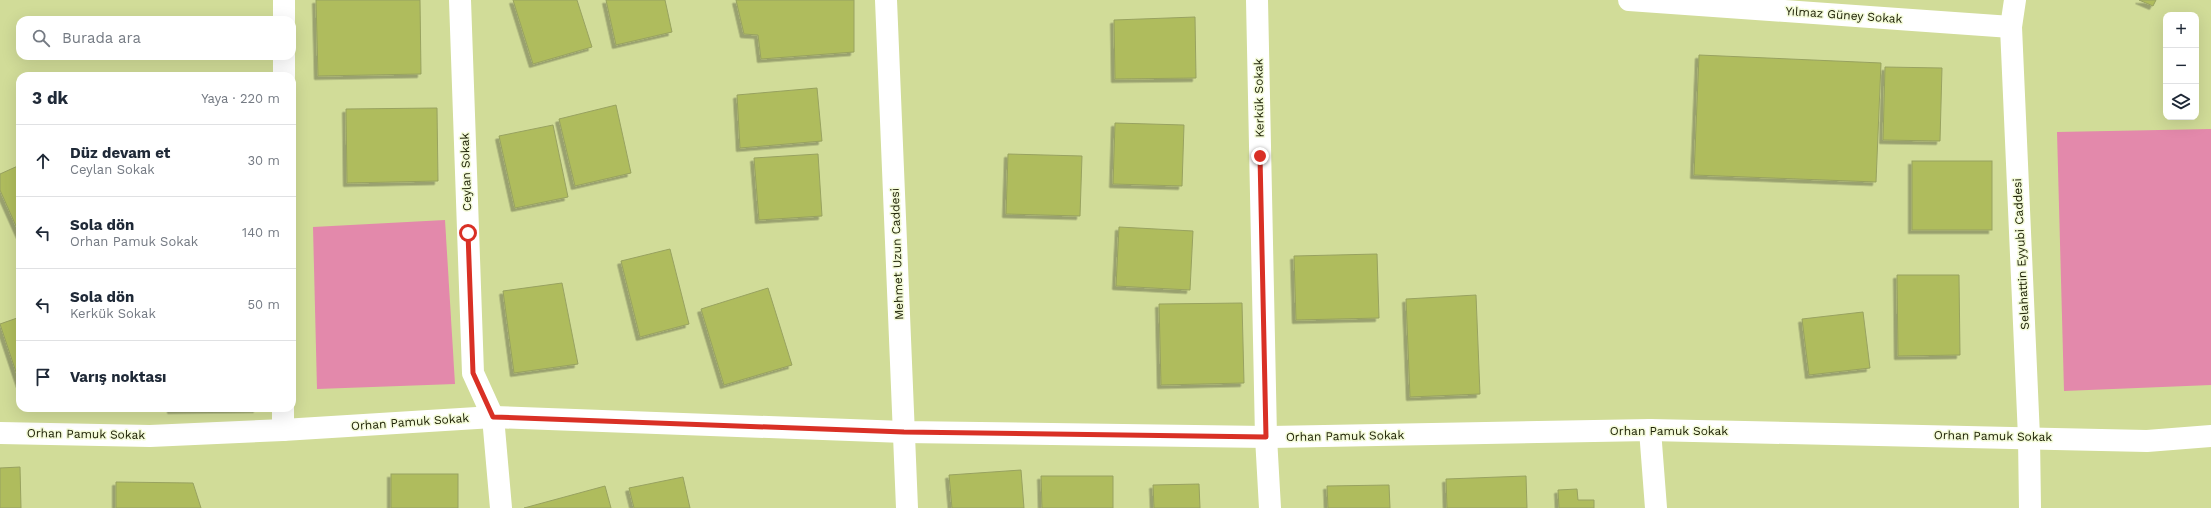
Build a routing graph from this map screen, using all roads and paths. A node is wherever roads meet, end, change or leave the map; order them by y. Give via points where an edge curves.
1 (284, 0) edge
2 (460, 0) edge
3 (886, 0) edge
4 (1257, 0) edge
5 (1629, 0) edge
6 (2015, 0) edge
7 (1675, 2) edge
8 (284, 16) edge
9 (2011, 27) junction
10 (284, 60) edge
11 (284, 72) edge
12 (283, 412) edge
13 (493, 417) junction
14 (283, 430) junction
15 (1650, 430) junction
16 (904, 432) junction
17 (0, 433) edge
18 (2211, 436) edge
19 (1266, 437) junction
20 (2029, 437) junction
21 (501, 508) edge
22 (908, 508) edge
23 (1270, 508) edge
24 (1656, 508) edge
25 (2030, 508) edge

1 - 8 street
2 - 13 street, Ceylan Sokak via 473,373
3 - 16 street, Mehmet Uzun Caddesi
4 - 19 street, Kerkük Sokak
5 - 7 street, Yılmaz Güney Sokak
6 - 9 street, Selahattin Eyyubi Caddesi
7 - 9 street, Yılmaz Güney Sokak
9 - 20 street, Selahattin Eyyubi Caddesi
10 - 11 street
12 - 14 street
13 - 14 street, Orhan Pamuk Sokak
13 - 16 street, Orhan Pamuk Sokak
13 - 21 street, Ceylan Sokak
14 - 17 street, Orhan Pamuk Sokak via 150,436
15 - 19 street, Orhan Pamuk Sokak
15 - 20 street, Orhan Pamuk Sokak
15 - 24 street
16 - 19 street, Orhan Pamuk Sokak
16 - 22 street, Mehmet Uzun Caddesi
18 - 20 street, Orhan Pamuk Sokak via 2147,441
19 - 23 street, Kerkük Sokak
20 - 25 street, Selahattin Eyyubi Caddesi

